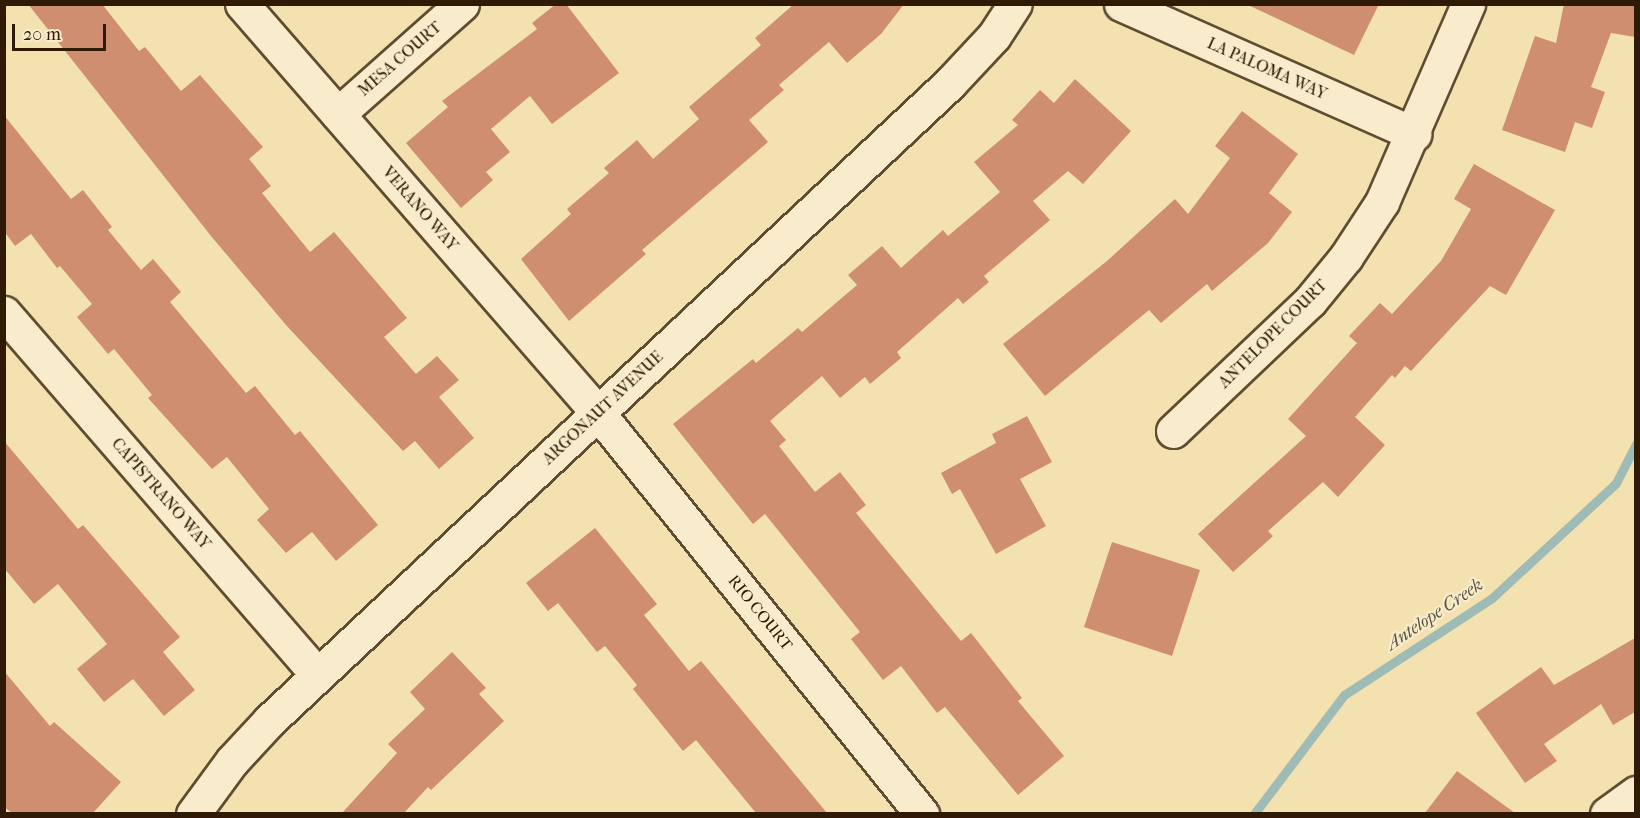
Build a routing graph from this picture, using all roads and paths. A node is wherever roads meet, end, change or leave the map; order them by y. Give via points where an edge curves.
1 (242, 4) edge
2 (462, 4) edge
3 (1015, 4) edge
4 (1121, 4) edge
5 (1468, 4) edge
6 (338, 114) junction
7 (1414, 134) junction
8 (4, 313) edge
9 (598, 413) junction
10 (1173, 431) dead end
11 (318, 675) junction
12 (1635, 793) edge
13 (193, 813) edge
14 (922, 813) edge
15 (1607, 813) edge

1 - 6 street, VERANO WAY
2 - 6 street, MESA COURT
3 - 9 street, ARGONAUT AVENUE via 994,36 950,83
4 - 7 street, LA PALOMA WAY
5 - 7 street, ANTELOPE COURT
6 - 9 street, VERANO WAY
7 - 10 street, ANTELOPE COURT via 1382,202 1346,257 1310,301
8 - 11 street, CAPISTRANO WAY
9 - 11 street, ARGONAUT AVENUE
9 - 14 street, RIO COURT
11 - 13 street, ARGONAUT AVENUE via 232,761
12 - 15 street

